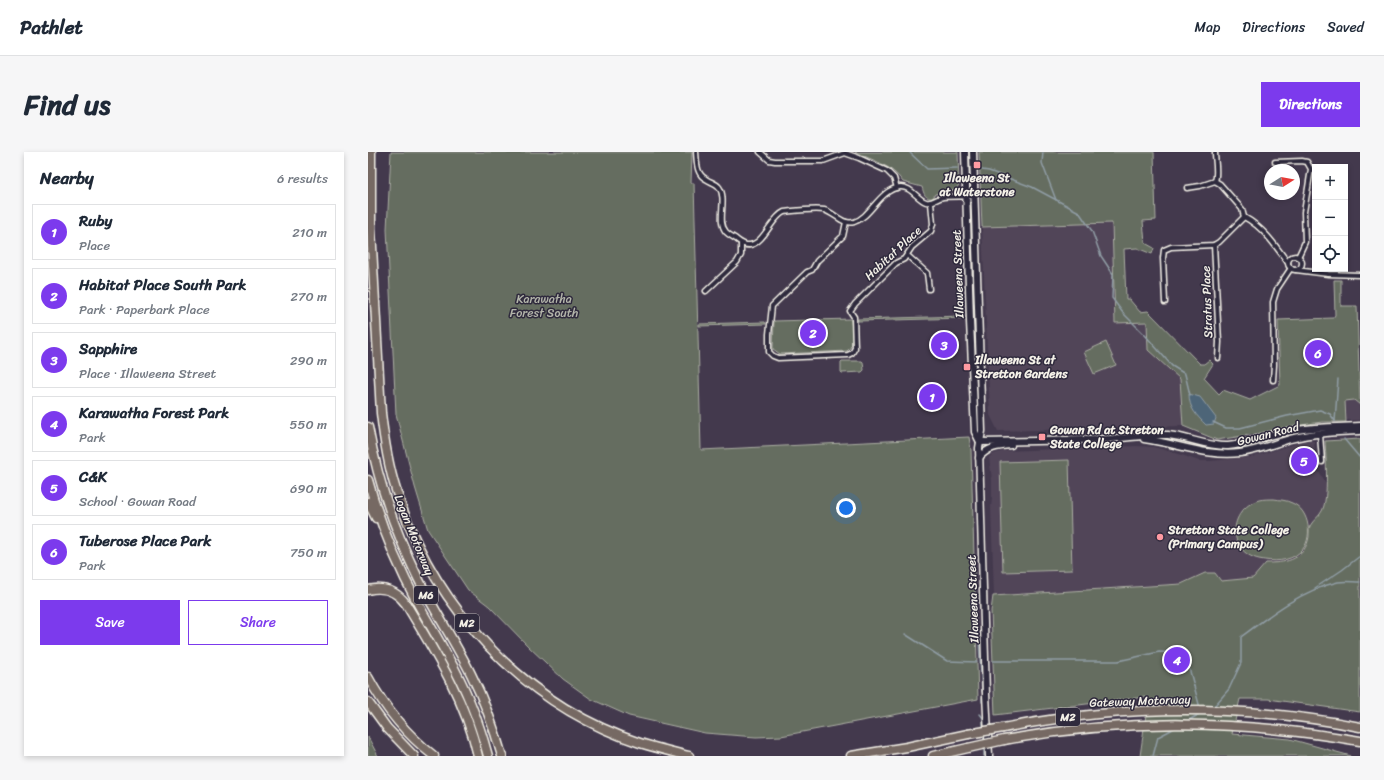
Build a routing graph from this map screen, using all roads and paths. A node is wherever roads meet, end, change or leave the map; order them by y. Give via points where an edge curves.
1 (370, 152) edge
2 (696, 152) edge
3 (760, 152) edge
4 (966, 152) edge
5 (973, 152) edge
6 (1215, 152) edge
7 (1275, 162) dead end
8 (1215, 181) junction
9 (897, 188) junction
10 (1187, 188) dead end
11 (974, 196) junction
12 (966, 197) junction
13 (931, 203) junction
14 (1244, 217) junction
15 (846, 222) junction
16 (975, 235) junction
17 (968, 239) junction
18 (741, 243) junction
19 (1214, 245) junction
20 (1281, 251) junction
21 (908, 256) junction
22 (1292, 257) junction
23 (1298, 257) junction
24 (1288, 263) junction
25 (1301, 263) junction
26 (1291, 268) junction
27 (1296, 270) junction
28 (1312, 271) edge
29 (1312, 272) edge
30 (1314, 272) edge
31 (1360, 275) edge
32 (929, 289) dead end
33 (706, 291) dead end
34 (1165, 302) dead end
35 (970, 321) junction
36 (978, 321) junction
37 (1218, 358) dead end
38 (1273, 380) dead end
39 (368, 426) edge
40 (1360, 426) edge
41 (1360, 432) edge
42 (1320, 434) junction
43 (1134, 437) junction
44 (1026, 441) junction
45 (980, 442) junction
46 (979, 458) junction
47 (1322, 462) dead end
48 (368, 480) edge
49 (368, 502) edge
50 (381, 522) junction
51 (368, 590) edge
52 (368, 677) edge
53 (368, 702) edge
54 (1360, 727) edge
55 (1360, 741) edge
56 (907, 747) junction
57 (414, 756) edge
58 (434, 756) edge
59 (478, 756) edge
60 (488, 756) edge
61 (502, 756) edge
62 (689, 756) edge
63 (851, 756) edge
64 (876, 756) edge
65 (933, 756) edge
66 (990, 756) edge

1 - 62 highway, M2 via 372,243 384,440 396,489 422,554 452,603 479,637 538,690 575,714 614,733
2 - 18 street via 699,173 714,183 722,195 722,225 726,232
3 - 9 street via 775,162 822,161 845,153 887,171 894,178
4 - 12 main road, Illaweena Street
5 - 11 main road, Illaweena Street
6 - 8 street
7 - 23 street via 1302,161 1307,162 1312,169 1304,212 1305,242
8 - 10 street
8 - 14 street via 1242,210
9 - 13 street via 903,187 913,191 925,202
9 - 15 street via 887,192 855,222
11 - 12 street
11 - 16 main road, Illaweena Street
12 - 13 street via 943,197
12 - 17 main road, Illaweena Street
13 - 21 street, Habitat Place via 931,231 912,247
14 - 19 street
14 - 20 street via 1253,222
15 - 18 street via 822,210 784,212 779,214 757,242 750,245
15 - 21 street, Habitat Place via 843,236 817,261 812,270 806,272 772,306 769,352 773,356 848,356 855,348 854,317 850,311 896,263
16 - 17 main road
16 - 36 main road, Illaweena Street
17 - 35 main road, Illaweena Street
18 - 33 street via 741,255 736,262
19 - 34 street via 1171,247 1164,250
19 - 37 street, Stratus Place
20 - 22 street
20 - 24 street
21 - 32 street via 927,273
22 - 23 street
22 - 24 street
23 - 25 street
24 - 26 street
25 - 27 street
25 - 28 street
26 - 27 street
26 - 38 street via 1277,290 1273,302
27 - 29 street
30 - 31 street
35 - 36 main road
35 - 45 main road, Illaweena Street via 975,432
36 - 45 main road, Illaweena Street via 982,432
39 - 61 highway, Logan Motorway / M6 via 380,480 396,530 424,591 476,685
40 - 43 main road, Gowan Road via 1291,431 1226,446 1168,435
41 - 42 main road, Gowan Road
42 - 43 main road, Gowan Road via 1234,454 1190,449
42 - 47 street
43 - 44 main road, Gowan Road
44 - 45 main road, Gowan Road
44 - 46 main road via 996,447
45 - 46 main road, Illaweena Street
46 - 66 main road, Illaweena Street
48 - 50 highway, Logan Motorway / M6
49 - 50 highway via 374,517
50 - 60 highway, Logan Motorway / M6 via 408,586 462,685
51 - 59 highway via 377,588 392,591 406,604 454,688 471,730
52 - 58 highway via 388,709
53 - 57 highway via 387,728
54 - 56 highway, Gateway Motorway / M2, bridge via 1247,712 1134,711 1076,716
55 - 65 highway, Gateway Motorway / M2, bridge via 1292,730 1246,726 1135,725 1071,730 1004,740
56 - 63 highway, Gateway Motorway / M2
56 - 64 highway

